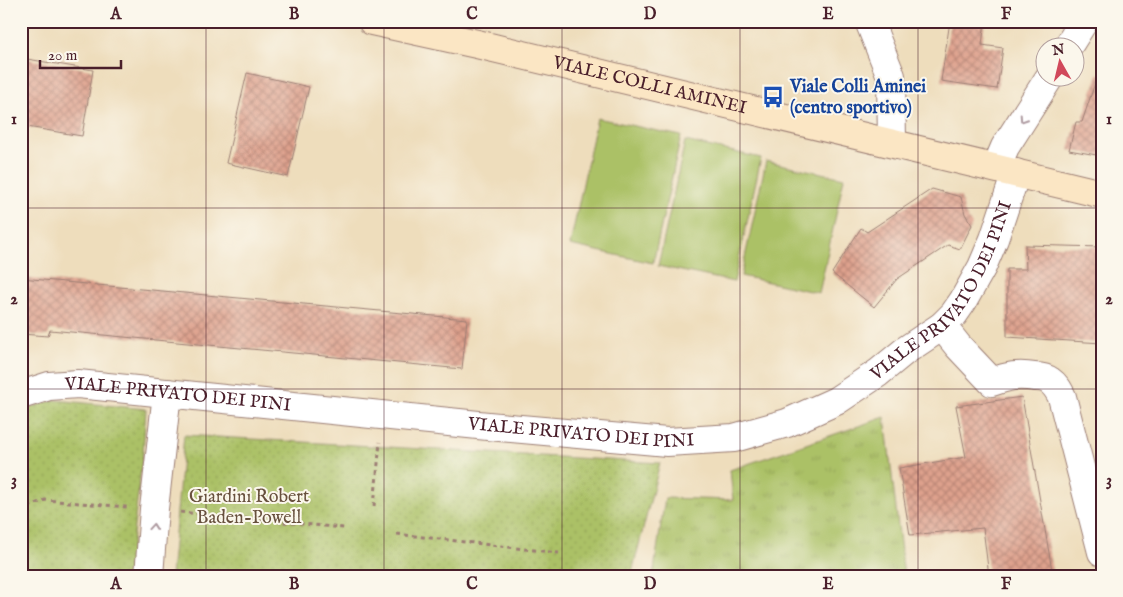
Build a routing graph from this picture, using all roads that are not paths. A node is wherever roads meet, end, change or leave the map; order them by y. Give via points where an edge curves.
1 (372, 21) edge
2 (869, 21) edge
3 (1084, 21) edge
4 (1074, 38) edge
5 (1043, 88) edge
6 (892, 143) junction
7 (1006, 170) junction
8 (1102, 194) edge
9 (942, 326) junction
10 (49, 386) junction
11 (21, 388) edge
12 (167, 393) junction
13 (21, 395) edge
14 (1102, 552) edge
15 (149, 576) edge

1 - 6 main road, VIALE COLLI AMINEI
2 - 6 street via 891,76
3 - 4 street
5 -> 7 street, VIALE PRIVATO DEI PINI via 1005,147
6 - 7 main road, VIALE COLLI AMINEI
7 - 8 main road, VIALE COLLI AMINEI
7 - 9 street, VIALE PRIVATO DEI PINI via 994,239 963,302
9 - 12 street, VIALE PRIVATO DEI PINI via 836,401 787,423 734,438 667,442
9 - 14 street via 992,382 1022,375 1050,380 1057,387
10 - 11 street
10 - 12 street, VIALE PRIVATO DEI PINI via 78,384
10 - 13 street, VIALE PRIVATO DEI PINI
15 -> 12 street

